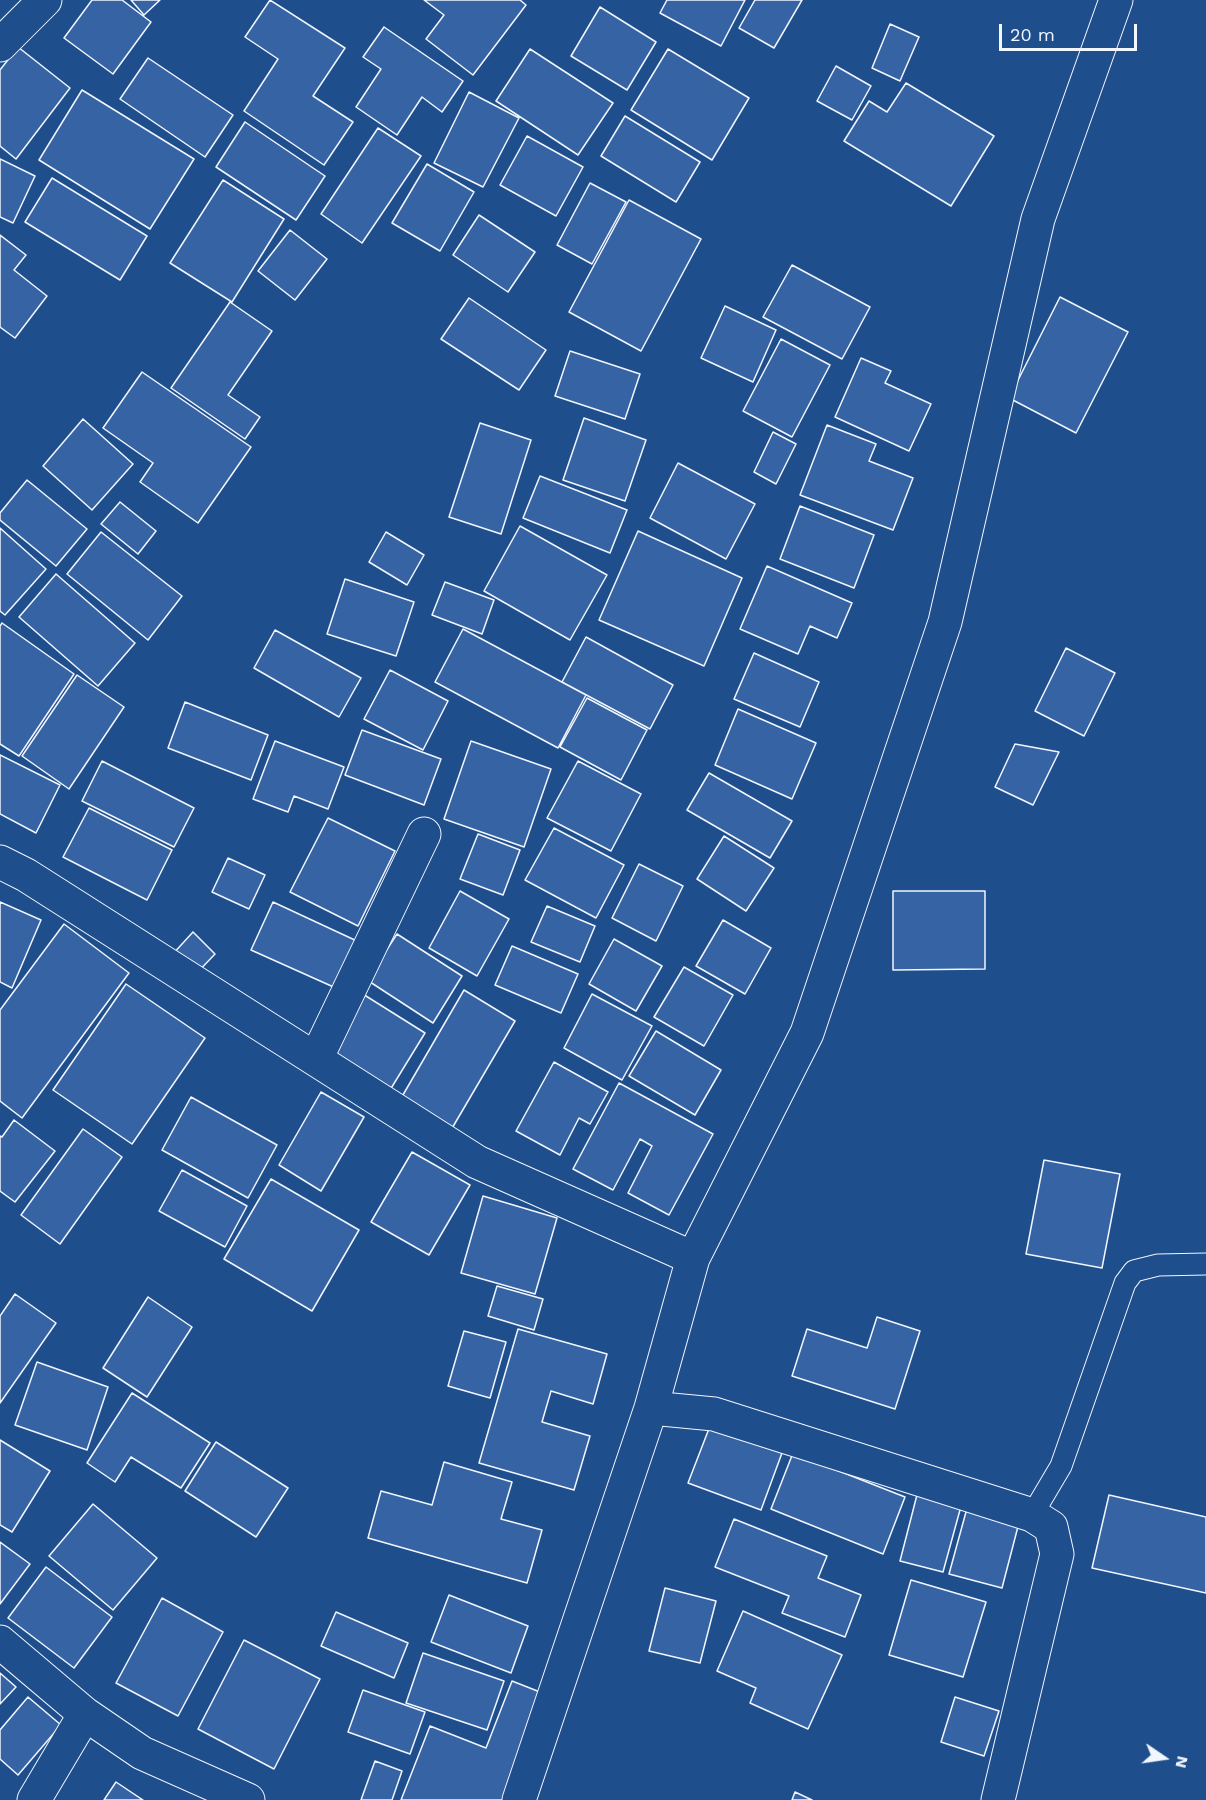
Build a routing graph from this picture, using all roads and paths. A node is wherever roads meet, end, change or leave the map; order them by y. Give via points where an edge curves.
1 (45, 0) edge
2 (1116, 0) edge
3 (0, 45) edge
4 (424, 834) dead end
5 (0, 862) edge
6 (316, 1059) junction
7 (693, 1258) junction
8 (1206, 1264) edge
9 (651, 1408) junction
10 (1032, 1515) junction
11 (0, 1642) edge
12 (85, 1714) junction
13 (34, 1800) edge
14 (248, 1800) edge
15 (519, 1800) edge
16 (998, 1800) edge

1 - 3 street
2 - 7 street via 1038,219 945,622 807,1033
4 - 6 street
5 - 6 street
6 - 7 street via 477,1162
7 - 9 street
8 - 10 lane via 1134,1271 1125,1283 1061,1466
9 - 10 street via 714,1414
9 - 15 street
10 - 16 street via 1051,1527 1057,1554
11 - 12 street
12 - 13 street
12 - 14 street via 142,1753

